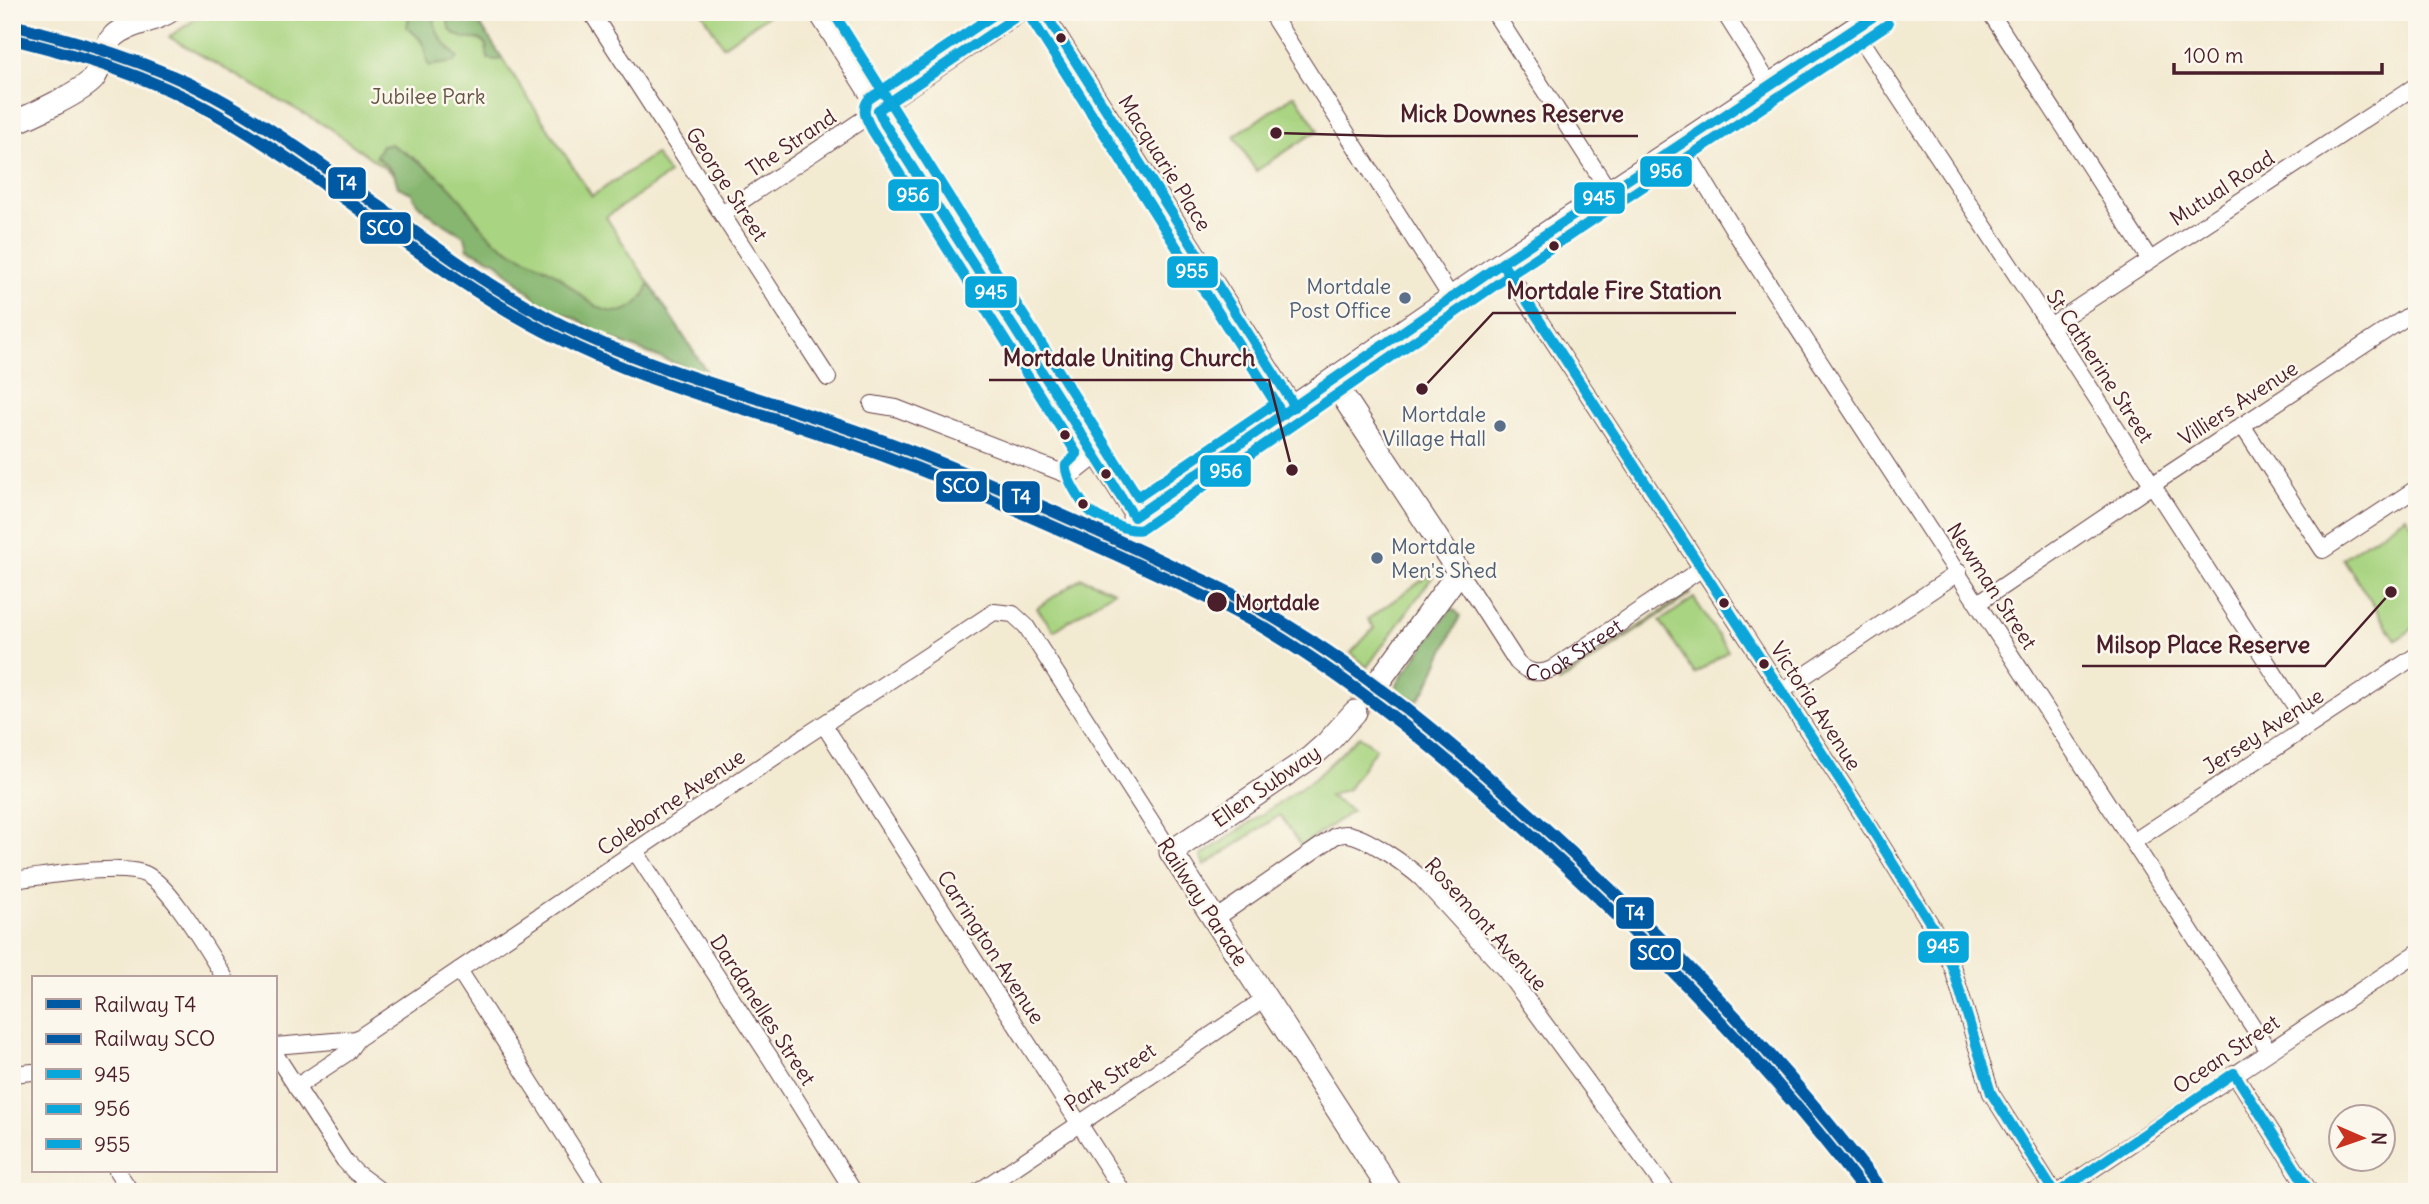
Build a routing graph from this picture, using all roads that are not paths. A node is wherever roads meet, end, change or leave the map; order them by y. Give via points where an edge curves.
1 (168, 12) edge
2 (592, 12) edge
3 (816, 12) edge
4 (1023, 12) edge
5 (1044, 12) edge
6 (1270, 12) edge
7 (1494, 12) edge
8 (1724, 12) edge
9 (1880, 12) edge
10 (1990, 12) edge
11 (1854, 29) junction
12 (1770, 85) junction
13 (2417, 85) edge
14 (878, 110) junction
15 (12, 123) edge
16 (1681, 143) junction
17 (1609, 191) junction
18 (722, 214) junction
19 (2150, 260) junction
20 (1502, 264) junction
21 (1452, 299) junction
22 (2417, 310) edge
23 (2050, 326) junction
24 (828, 378) dead end
25 (1333, 381) junction
26 (872, 404) dead end
27 (1295, 407) junction
28 (2242, 425) junction
29 (1095, 457) junction
30 (2151, 485) junction
31 (2417, 488) edge
32 (1134, 517) joint
33 (1700, 569) junction
34 (1459, 572) junction
35 (1959, 572) junction
36 (1979, 603) junction
37 (1013, 614) joint
38 (2417, 655) edge
39 (1381, 678) tunnel mouth
40 (1782, 691) junction
41 (1355, 712) tunnel mouth
42 (824, 725) junction
43 (2308, 726) junction
44 (2133, 842) junction
45 (635, 851) junction
46 (1171, 852) junction
47 (12, 880) edge
48 (1215, 919) junction
49 (2417, 953) edge
50 (459, 970) junction
51 (224, 976) edge
52 (1266, 998) junction
53 (358, 1039) junction
54 (276, 1046) edge
55 (2269, 1051) junction
56 (276, 1056) edge
57 (32, 1072) edge
58 (2234, 1073) junction
59 (12, 1074) edge
60 (296, 1087) junction
61 (1079, 1123) junction
62 (118, 1172) edge
63 (131, 1192) edge
64 (382, 1192) edge
65 (601, 1192) edge
66 (854, 1192) edge
67 (978, 1192) edge
68 (1123, 1192) edge
69 (1391, 1192) edge
70 (1668, 1192) edge
71 (2057, 1192) edge
72 (2310, 1192) edge

1 - 15 street via 123,30 107,44 87,84
2 - 18 street, George Street
3 - 14 street
4 - 14 street, The Strand
5 - 27 street, Macquarie Place
6 - 21 street
7 - 17 street
8 - 12 street
9 - 11 street
10 - 19 street
11 - 12 street
11 - 23 street, St Catherine Street
12 - 16 street
13 - 19 street, Mutual Road
14 - 18 street, The Strand
14 - 29 street
16 - 17 street
16 - 35 street, Newman Street via 1742,244
17 - 20 street
18 - 24 street, George Street
19 - 23 street, Mutual Road
20 - 21 street
20 - 33 street, Victoria Avenue
21 - 25 street
22 - 28 street, Villiers Avenue
23 - 30 street, St Catherine Street
25 - 27 street
25 - 34 street, Cook Street
26 - 29 street via 896,408 1063,473 1076,472
27 - 32 street
28 - 30 street, Villiers Avenue
28 - 31 street via 2323,550
29 - 32 street
30 - 36 street, Villiers Avenue
30 - 43 street, St Catherine Street
33 - 34 street, Cook Street via 1540,673 1517,662
33 - 40 street, Victoria Avenue
34 - 39 street
35 - 36 street, Newman Street
35 - 40 street
36 - 44 street, Newman Street
37 - 42 street, Coleborne Avenue via 1000,611 989,615
37 - 46 street, Railway Parade via 1026,626
38 - 43 street, Jersey Avenue
40 - 71 street, Victoria Avenue via 1940,939 1991,1093
41 - 46 street, Ellen Subway via 1310,758
42 - 45 street, Coleborne Avenue
42 - 61 street, Carrington Avenue
43 - 44 street, Jersey Avenue
44 - 55 street, Newman Street
45 - 50 street, Coleborne Avenue
45 - 66 street, Dardanelles Street
46 - 48 street, Railway Parade
47 - 51 street via 124,869 147,875 170,896
48 - 52 street, Railway Parade
48 - 70 street, Rosemont Avenue via 1340,834 1356,836 1408,867 1505,970
49 - 55 street, Ocean Street
50 - 53 street, Coleborne Avenue
50 - 65 street
52 - 61 street, Park Street
52 - 69 street, Railway Parade
53 - 54 street, Coleborne Avenue
53 - 60 street, Coleborne Avenue via 347,1053
55 - 58 street, Ocean Street
56 - 60 street
57 - 59 street
58 - 71 street, Ocean Street
58 - 72 street
60 - 64 street via 349,1167
61 - 67 street, Park Street
61 - 68 street, Carrington Avenue
62 - 63 street

